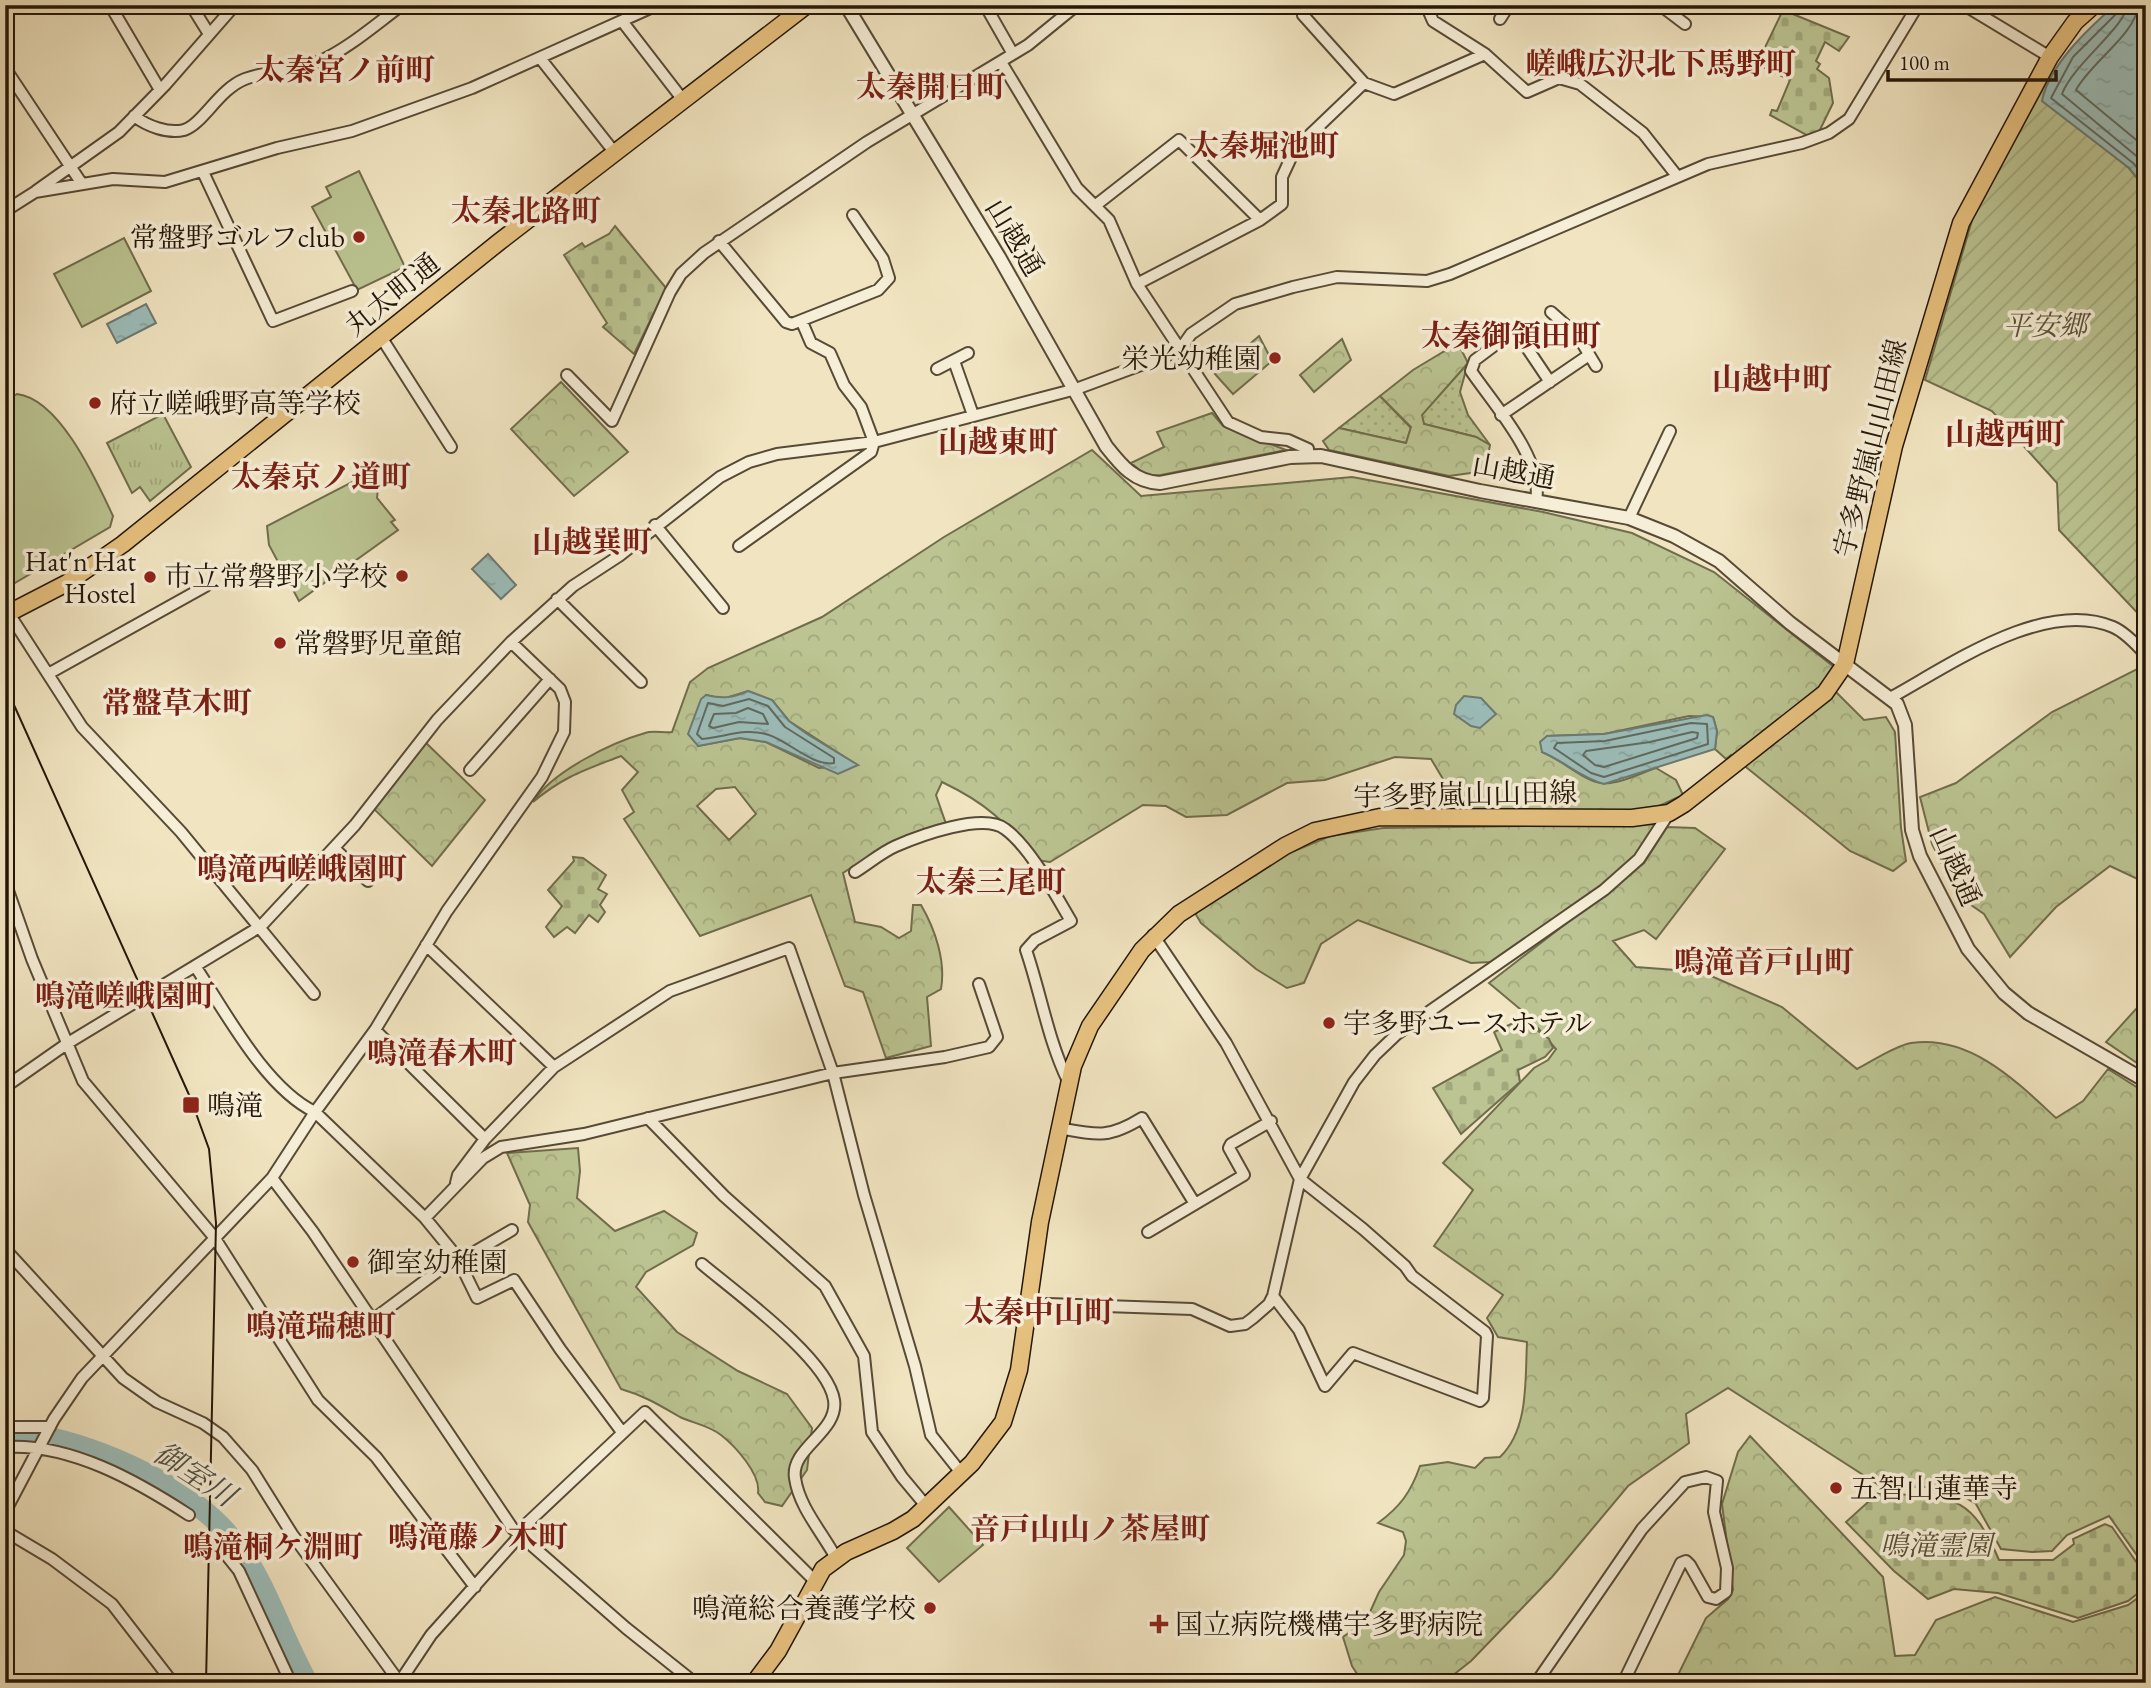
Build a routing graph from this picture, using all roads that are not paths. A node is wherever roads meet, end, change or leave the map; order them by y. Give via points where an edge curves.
1 (110, 5) edge
2 (191, 5) edge
3 (235, 5) edge
4 (402, 5) edge
5 (657, 5) edge
6 (807, 5) edge
7 (846, 5) edge
8 (985, 5) edge
9 (1077, 5) edge
10 (1306, 5) edge
11 (1426, 5) edge
12 (1509, 5) edge
13 (1660, 5) edge
14 (1918, 5) edge
15 (1964, 5) edge
16 (2094, 5) edge
17 (1500, 19) dead end
18 (622, 21) junction
19 (1685, 24) dead end
20 (209, 34) junction
21 (1013, 54) junction
22 (1485, 54) junction
23 (2050, 57) junction
24 (540, 58) junction
25 (1001, 62) junction
26 (5, 68) edge
27 (1364, 83) junction
28 (160, 90) junction
29 (683, 100) junction
30 (913, 113) junction
31 (134, 116) junction
32 (615, 153) junction
33 (69, 165) junction
34 (203, 172) junction
35 (1677, 176) junction
36 (82, 184) junction
37 (35, 192) junction
38 (1096, 205) junction
39 (5, 211) edge
40 (853, 215) dead end
41 (1260, 220) junction
42 (719, 241) junction
43 (1137, 284) junction
44 (352, 290) dead end
45 (1551, 312) dead end
46 (802, 322) junction
47 (381, 337) junction
48 (1179, 351) junction
49 (968, 354) dead end
50 (1589, 355) junction
51 (954, 361) junction
52 (1596, 366) dead end
53 (937, 369) dead end
54 (567, 374) dead end
55 (1550, 382) junction
56 (1076, 389) junction
57 (973, 415) junction
58 (1501, 415) junction
59 (1670, 431) dead end
60 (874, 442) junction
61 (451, 447) dead end
62 (1308, 457) junction
63 (1536, 501) junction
64 (1629, 518) junction
65 (655, 525) junction
66 (739, 546) dead end
67 (206, 586) dead end
68 (557, 599) junction
69 (723, 608) dead end
70 (7, 612) edge
71 (511, 642) junction
72 (2146, 655) edge
73 (1845, 664) junction
74 (48, 674) junction
75 (550, 680) junction
76 (641, 682) dead end
77 (1892, 697) junction
78 (470, 770) dead end
79 (1669, 813) junction
80 (334, 848) junction
81 (855, 872) dead end
82 (368, 881) dead end
83 (5, 882) edge
84 (261, 926) junction
85 (1153, 935) junction
86 (426, 945) junction
87 (195, 966) junction
88 (979, 984) dead end
89 (314, 994) dead end
90 (375, 1030) junction
91 (68, 1043) junction
92 (554, 1067) junction
93 (833, 1073) junction
94 (1068, 1081) junction
95 (2146, 1081) edge
96 (5, 1087) edge
97 (315, 1112) junction
98 (648, 1118) junction
99 (1271, 1121) junction
100 (1059, 1128) junction
101 (485, 1139) junction
102 (272, 1178) junction
103 (1300, 1178) junction
104 (456, 1183) junction
105 (1195, 1204) junction
106 (425, 1218) junction
107 (512, 1230) dead end
108 (1148, 1232) dead end
109 (214, 1237) junction
110 (5, 1248) edge
111 (458, 1259) junction
112 (702, 1264) dead end
113 (1273, 1296) junction
114 (1027, 1307) junction
115 (371, 1321) junction
116 (102, 1357) junction
117 (5, 1427) edge
118 (48, 1430) junction
119 (622, 1432) junction
120 (5, 1447) edge
121 (38, 1448) junction
122 (962, 1474) junction
123 (927, 1507) junction
124 (5, 1511) edge
125 (190, 1515) dead end
126 (5, 1531) edge
127 (519, 1533) junction
128 (227, 1556) dead end
129 (836, 1558) junction
130 (815, 1581) junction
131 (475, 1587) junction
132 (173, 1683) edge
133 (291, 1683) edge
134 (400, 1683) edge
135 (695, 1683) edge
136 (754, 1683) edge
137 (1536, 1683) edge
138 (1623, 1683) edge

1 - 28 street
2 - 20 street
3 - 20 street
4 - 31 street via 318,62 244,79 184,130 163,130
5 - 18 street
6 - 29 main road, 丸太町通
7 - 30 street, 山越通
8 - 21 street
9 - 21 street
10 - 27 street via 1303,15
11 - 22 street via 1433,21
12 - 17 street
13 - 19 street
14 - 35 street via 1849,119 1810,141 1708,163
15 - 23 street
16 - 23 main road, 宇多野嵐山山田線
18 - 24 street
18 - 29 street
20 - 28 street
21 - 25 street
22 - 27 street via 1394,94
22 - 35 street via 1527,92 1559,78 1580,84 1643,133
23 - 73 main road, 宇多野嵐山山田線 via 1961,223 1894,446
24 - 32 street
24 - 34 street via 352,131 277,148
25 - 30 street
25 - 38 street via 1077,188
26 - 33 street
27 - 41 street via 1295,149 1282,177 1282,204
28 - 31 street
29 - 32 main road, 丸太町通
30 - 42 street
30 - 56 street, 山越通
31 - 33 street via 119,132
32 - 47 main road, 丸太町通
33 - 36 street
33 - 37 street
34 - 36 street via 165,182 113,179
34 - 44 street via 274,321
35 - 48 street via 1438,278 1337,277 1235,304 1191,334
36 - 37 street
37 - 39 street
38 - 41 street via 1179,140
38 - 43 street via 1109,220
40 - 46 street via 883,259 888,282
41 - 43 street
42 - 46 street via 786,322
42 - 54 street via 681,274 670,292 612,421
43 - 48 street
45 - 50 street via 1578,336
46 - 60 street via 811,343 830,353 844,385 861,407
47 - 61 street
47 - 70 main road, 丸太町通 via 123,544 67,583
48 - 56 street
48 - 62 street via 1227,422 1261,437 1303,444
49 - 51 street
50 - 52 street
50 - 55 street
51 - 53 street
51 - 57 street
55 - 58 street
55 - 58 street via 1515,330 1511,331 1475,360 1471,371
56 - 57 street
56 - 62 street, 山越通 via 1111,452 1143,481 1160,483
57 - 60 street
58 - 63 street via 1530,458 1539,488
59 - 64 street
60 - 65 street via 749,462 720,477
60 - 66 street via 871,452
62 - 63 street, 山越通 via 1344,460
63 - 64 street, 山越通
64 - 73 street, 山越通 via 1719,561
65 - 68 street
65 - 69 street
67 - 74 street
68 - 71 street
68 - 76 street
70 - 74 street
71 - 75 street
71 - 80 street via 437,720
72 - 77 street via 2114,627 2056,621 1982,647
73 - 77 street, 山越通
73 - 79 main road, 宇多野嵐山山田線 via 1825,693
74 - 84 street via 82,727
75 - 78 street
75 - 86 street via 565,702 559,746 542,778
77 - 95 street, 山越通 via 1905,725 1909,806 1916,843 1968,949 2004,993 2028,1013
79 - 85 main road, 宇多野嵐山山田線 via 1632,818 1380,817 1348,821 1285,846
79 - 103 street via 1639,859 1604,890 1397,1034 1375,1055 1338,1107
80 - 82 street
80 - 84 street
81 - 94 street via 894,846 956,826 983,823 1004,827 1044,875 1071,921 1034,940 1026,950 1055,1054
83 - 91 street
84 - 87 street
84 - 89 street
85 - 94 main road, 宇多野嵐山山田線 via 1090,1026
85 - 99 street via 1226,1043
86 - 90 street
86 - 92 street
87 - 91 street
87 - 97 street via 274,1077
88 - 93 street via 997,1037 989,1047
90 - 97 street
90 - 101 street
91 - 96 street
91 - 109 street via 83,1081
92 - 93 street via 670,991 789,948
92 - 101 street
93 - 98 street
93 - 122 street via 930,1435
94 - 100 main road, 宇多野嵐山山田線
97 - 102 street
97 - 106 street
98 - 104 street via 501,1147
98 - 123 street via 724,1196 825,1286 864,1356 872,1432
99 - 103 street
99 - 105 street via 1231,1144 1244,1175
100 - 105 street via 1101,1136 1116,1134 1142,1118
100 - 114 main road, 宇多野嵐山山田線
101 - 104 street
102 - 109 street
102 - 115 street
103 - 113 street
103 - 113 street via 1412,1276 1485,1332 1483,1398 1480,1401 1448,1390 1353,1353 1325,1386 1299,1330
104 - 106 street
105 - 108 street
106 - 111 street
107 - 111 street
109 - 116 street
109 - 131 street via 318,1400 376,1457
110 - 116 street
111 - 115 street
111 - 119 street via 477,1298 514,1280
112 - 129 street via 795,1343 819,1369 834,1398 829,1422 795,1465 794,1477 806,1510
113 - 114 street via 1245,1324 1230,1326 1192,1309
114 - 122 main road, 宇多野嵐山山田線 via 1019,1370 1007,1412
115 - 127 street
116 - 118 street via 82,1378
116 - 134 street via 141,1392 223,1437 252,1470 292,1534
117 - 118 street
118 - 121 street
119 - 127 street
119 - 130 street via 645,1412
120 - 121 street
121 - 124 street
121 - 125 street via 111,1472
122 - 123 main road, 宇多野嵐山山田線
123 - 129 main road, 宇多野嵐山山田線 via 893,1531
126 - 132 street via 112,1604
127 - 131 street
127 - 135 street via 626,1629
128 - 133 street via 239,1571
129 - 130 main road, 宇多野嵐山山田線
130 - 136 main road, 宇多野嵐山山田線 via 784,1642
131 - 134 street via 431,1635
137 - 138 street via 1598,1590 1685,1482 1706,1477 1717,1481 1714,1512 1727,1568 1726,1592 1716,1600 1708,1597 1690,1564 1681,1563

